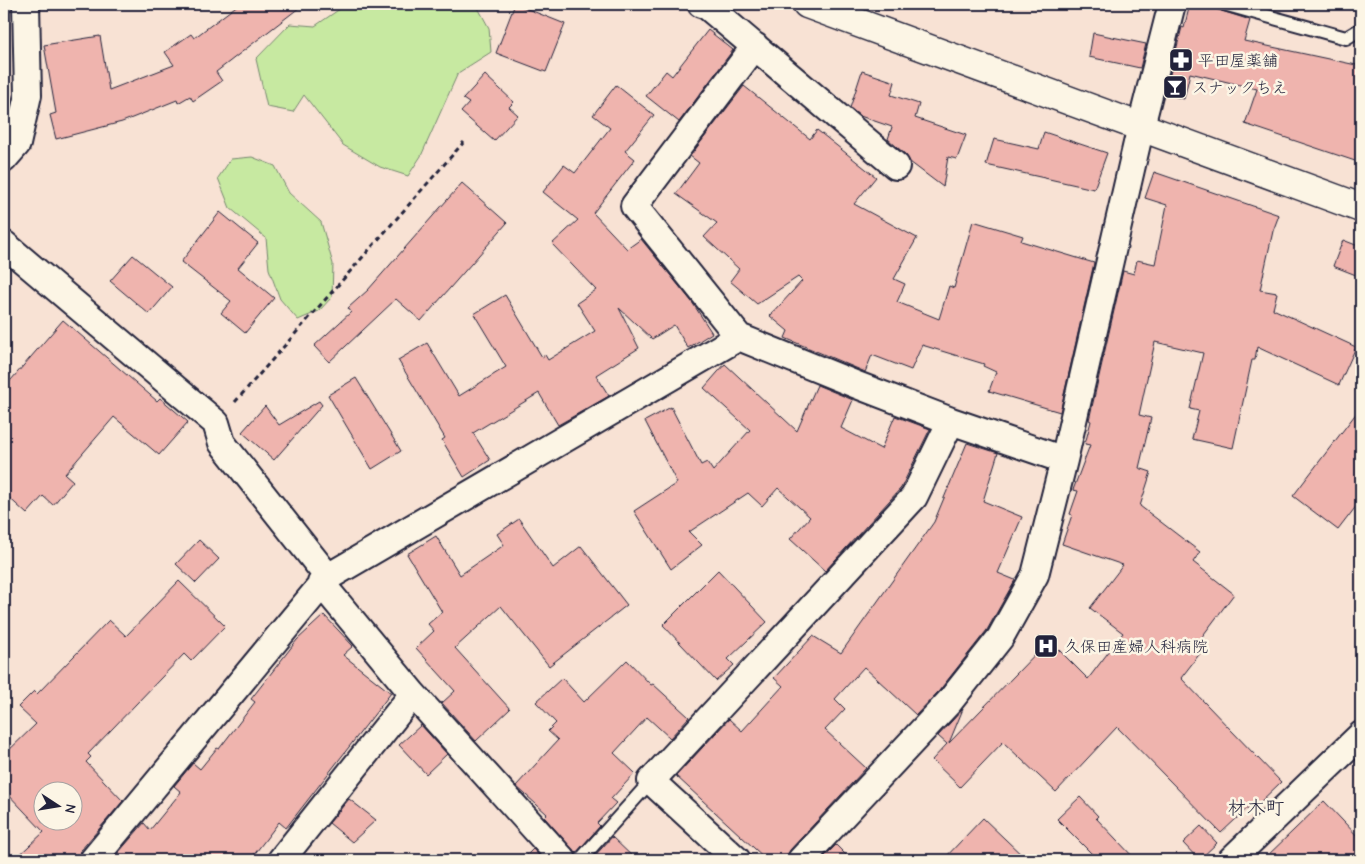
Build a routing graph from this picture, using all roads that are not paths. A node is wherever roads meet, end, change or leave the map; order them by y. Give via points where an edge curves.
1 (26, 4) edge
2 (701, 4) edge
3 (807, 4) edge
4 (1172, 4) edge
5 (1224, 4) edge
6 (1361, 29) edge
7 (755, 46) junction
8 (1141, 126) junction
9 (4, 159) edge
10 (896, 166) dead end
11 (1361, 208) edge
12 (4, 244) edge
13 (739, 336) junction
14 (950, 421) junction
15 (1064, 460) junction
16 (325, 580) junction
17 (413, 694) junction
18 (1361, 735) edge
19 (651, 781) junction
20 (93, 860) edge
21 (281, 860) edge
22 (563, 860) edge
23 (580, 860) edge
24 (738, 860) edge
25 (801, 860) edge
26 (1232, 860) edge

1 - 9 street via 28,95 17,144
2 - 7 street
3 - 8 street
4 - 8 street
5 - 6 lane via 1346,38
7 - 10 street
7 - 13 street via 634,206
8 - 11 street
8 - 15 street
12 - 16 street via 216,424 222,443
13 - 14 street
13 - 16 street
14 - 15 street
14 - 19 street via 914,497
15 - 25 street via 1035,576 1000,638 950,701
16 - 17 street
16 - 20 street
17 - 21 street
17 - 22 street
18 - 26 street
19 - 23 lane
19 - 24 street

